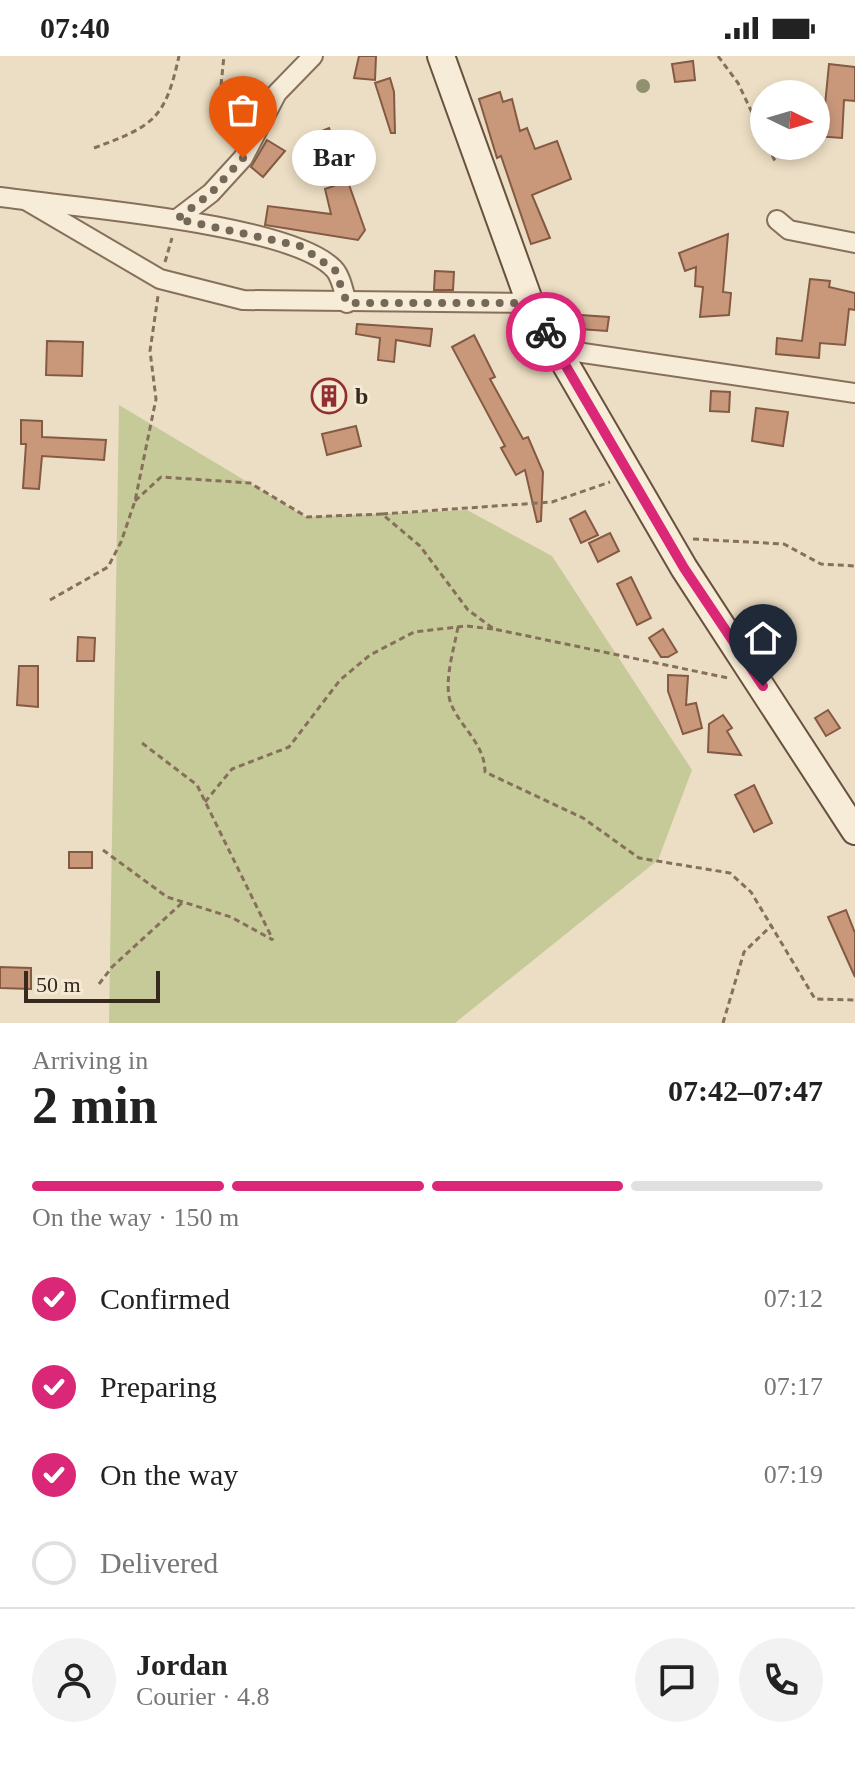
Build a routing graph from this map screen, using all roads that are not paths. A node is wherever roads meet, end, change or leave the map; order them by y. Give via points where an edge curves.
1 (313, 56) edge
2 (441, 56) edge
3 (0, 197) edge
4 (27, 201) junction
5 (177, 219) junction
6 (777, 220) dead end
7 (855, 243) edge
8 (347, 303) junction
9 (530, 303) junction
10 (556, 349) junction
11 (855, 393) edge
12 (851, 816) edge

1 - 5 street via 277,93 243,158
2 - 9 street
3 - 4 street
4 - 5 street
4 - 8 street via 160,279 243,300
5 - 8 street via 300,246 335,270
6 - 7 street via 789,230
8 - 9 street
9 - 10 street
10 - 11 street
10 - 12 street via 665,538

